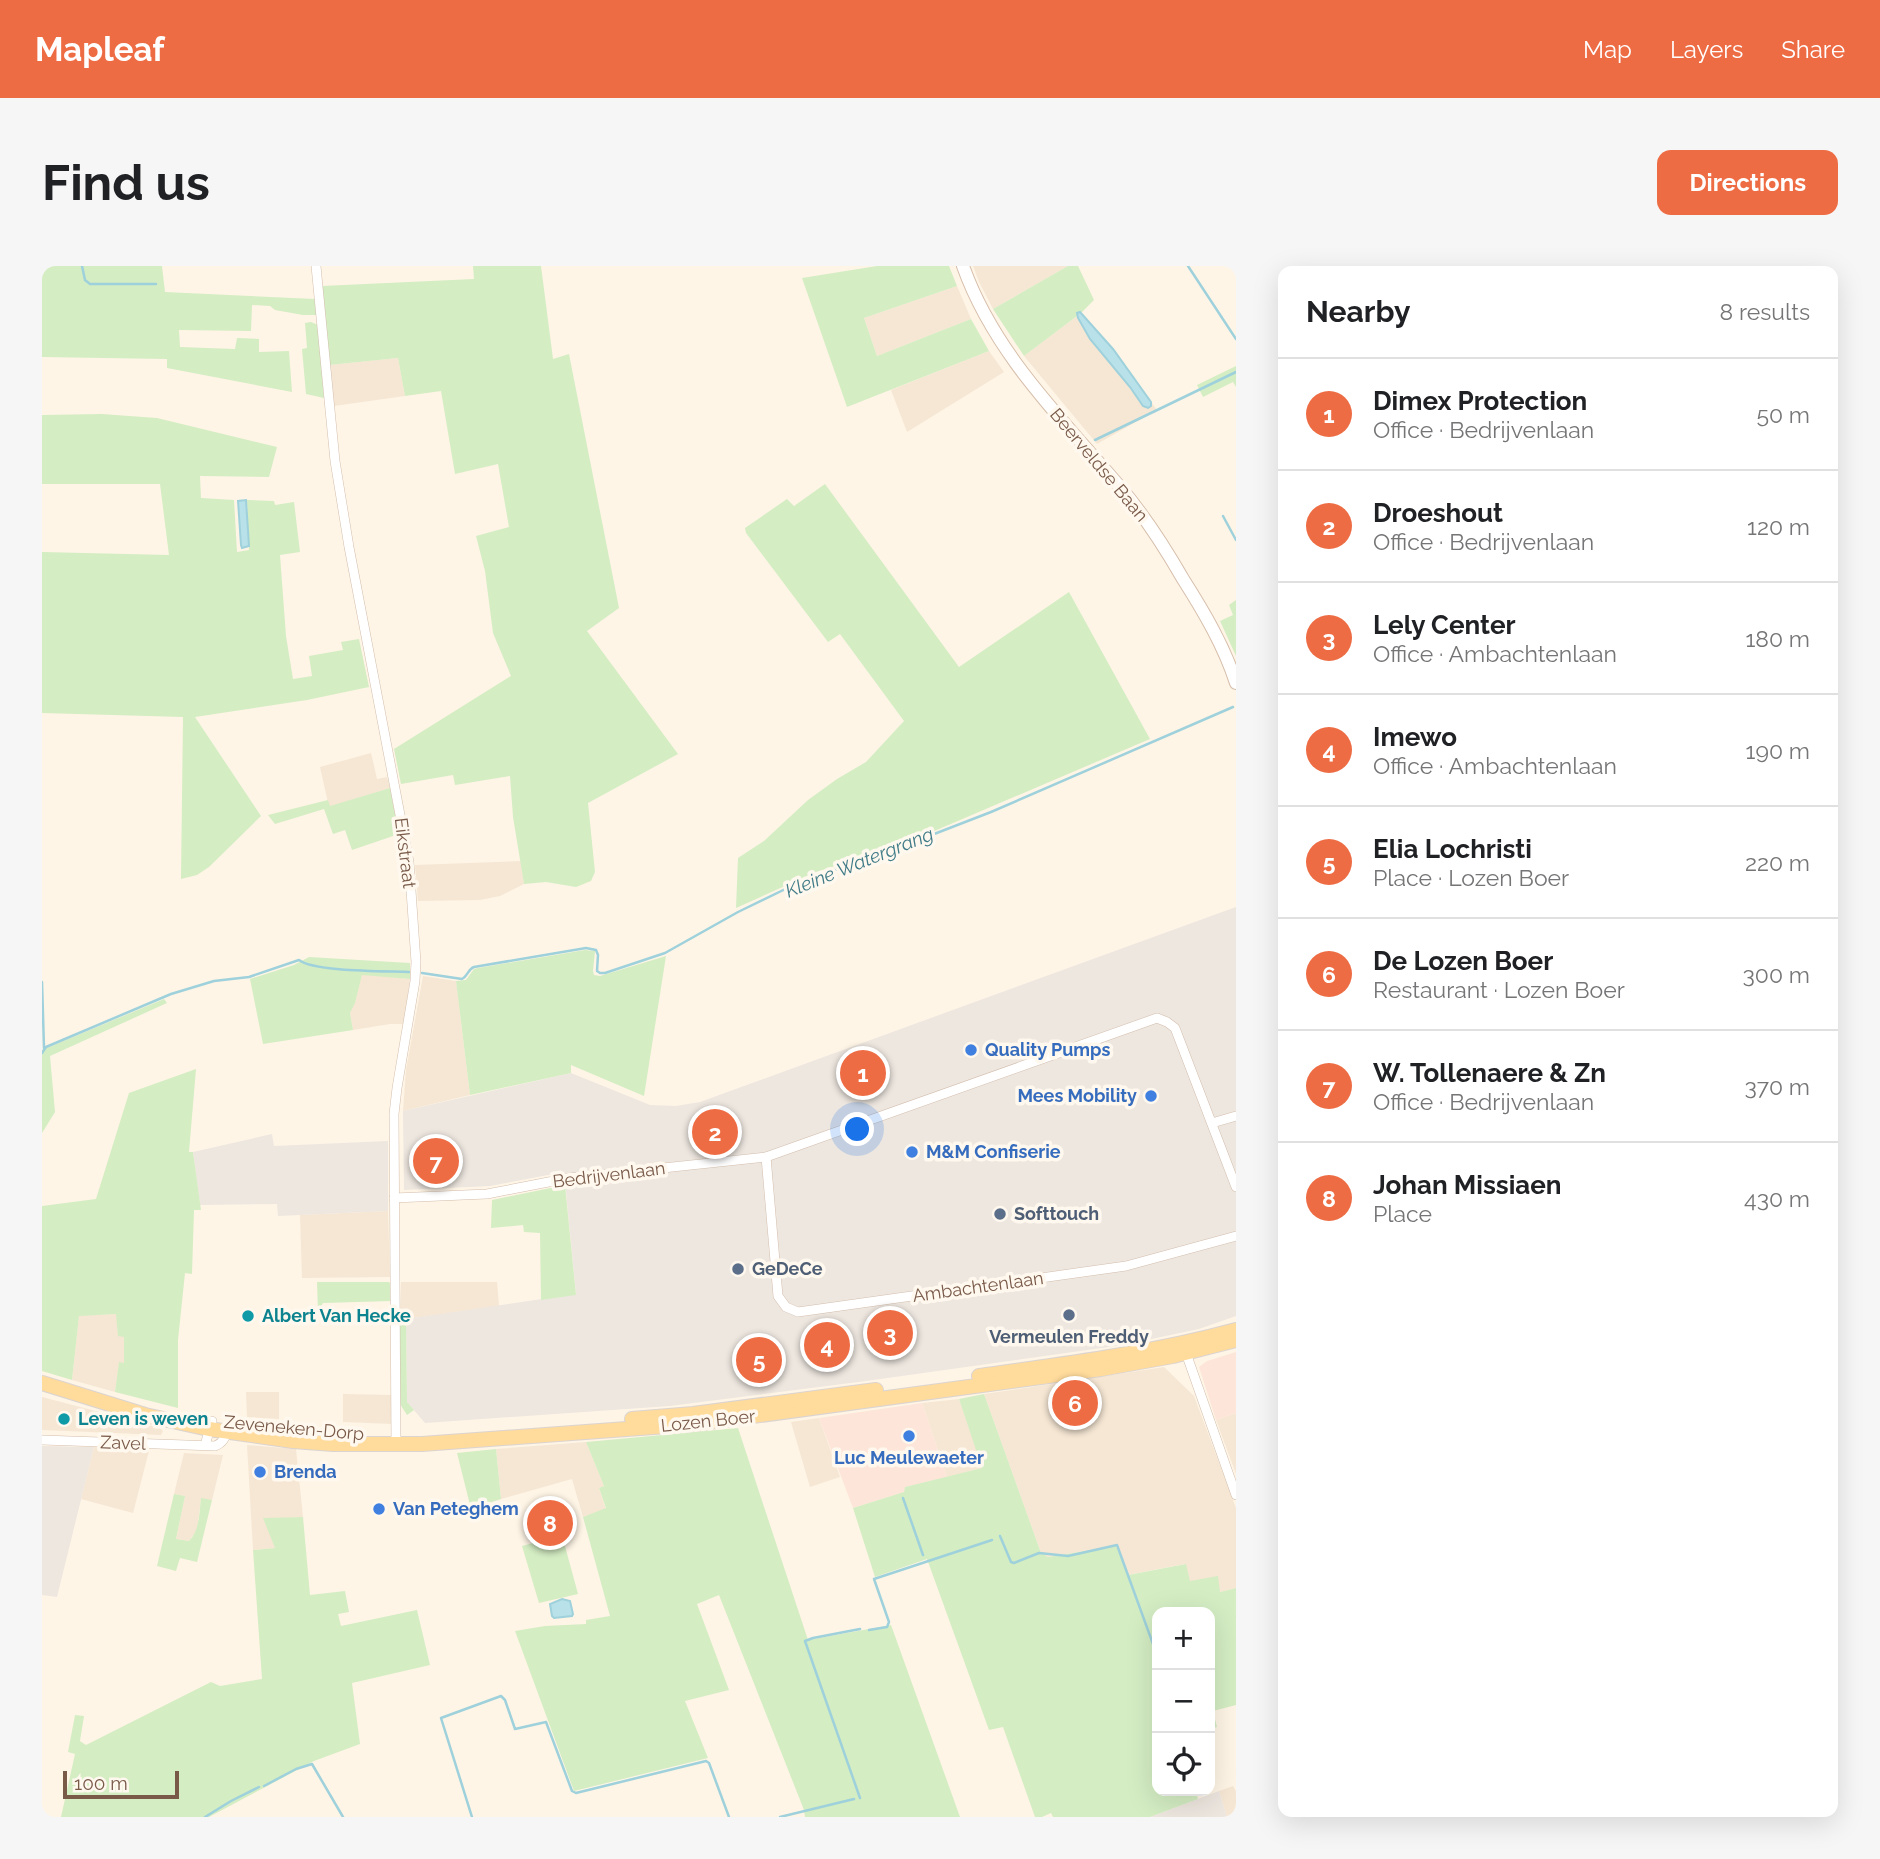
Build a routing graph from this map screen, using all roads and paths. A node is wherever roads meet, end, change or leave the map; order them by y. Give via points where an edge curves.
1 (316, 266) edge
2 (963, 266) edge
3 (1234, 671) edge
4 (1236, 683) edge
5 (1236, 1116) edge
6 (1212, 1123) junction
7 (766, 1157) junction
8 (1236, 1187) edge
9 (394, 1198) junction
10 (1236, 1236) edge
11 (1236, 1330) edge
12 (1236, 1340) edge
13 (1186, 1353) junction
14 (42, 1383) edge
15 (211, 1425) junction
16 (228, 1427) junction
17 (42, 1440) edge
18 (396, 1441) junction
19 (205, 1445) junction
20 (1236, 1495) edge

1 - 9 street, Eikstraat via 335,461 409,862 416,962 394,1114
2 - 3 main road, Beerveldse Baan via 1007,350 1160,540
3 - 4 main road, Beerveldse Baan
5 - 6 street
6 - 7 street, Bedrijvenlaan via 1175,1028 1157,1018
6 - 8 street
7 - 9 street, Bedrijvenlaan via 569,1178 487,1194
7 - 10 street, Ambachtenlaan via 778,1296 786,1307 798,1312 1126,1266
9 - 18 street, Eikstraat
11 - 18 main road, Lozen Boer via 1100,1359 693,1414
12 - 13 main road, Lozen Boer
13 - 18 main road, Lozen Boer via 1101,1369 694,1424
13 - 20 street
14 - 15 main road, Zeveneken-Dorp via 109,1404
15 - 16 main road, Zeveneken-Dorp
15 - 19 street
16 - 18 main road, Zeveneken-Dorp
16 - 19 street via 221,1443
17 - 19 street, Zavel

